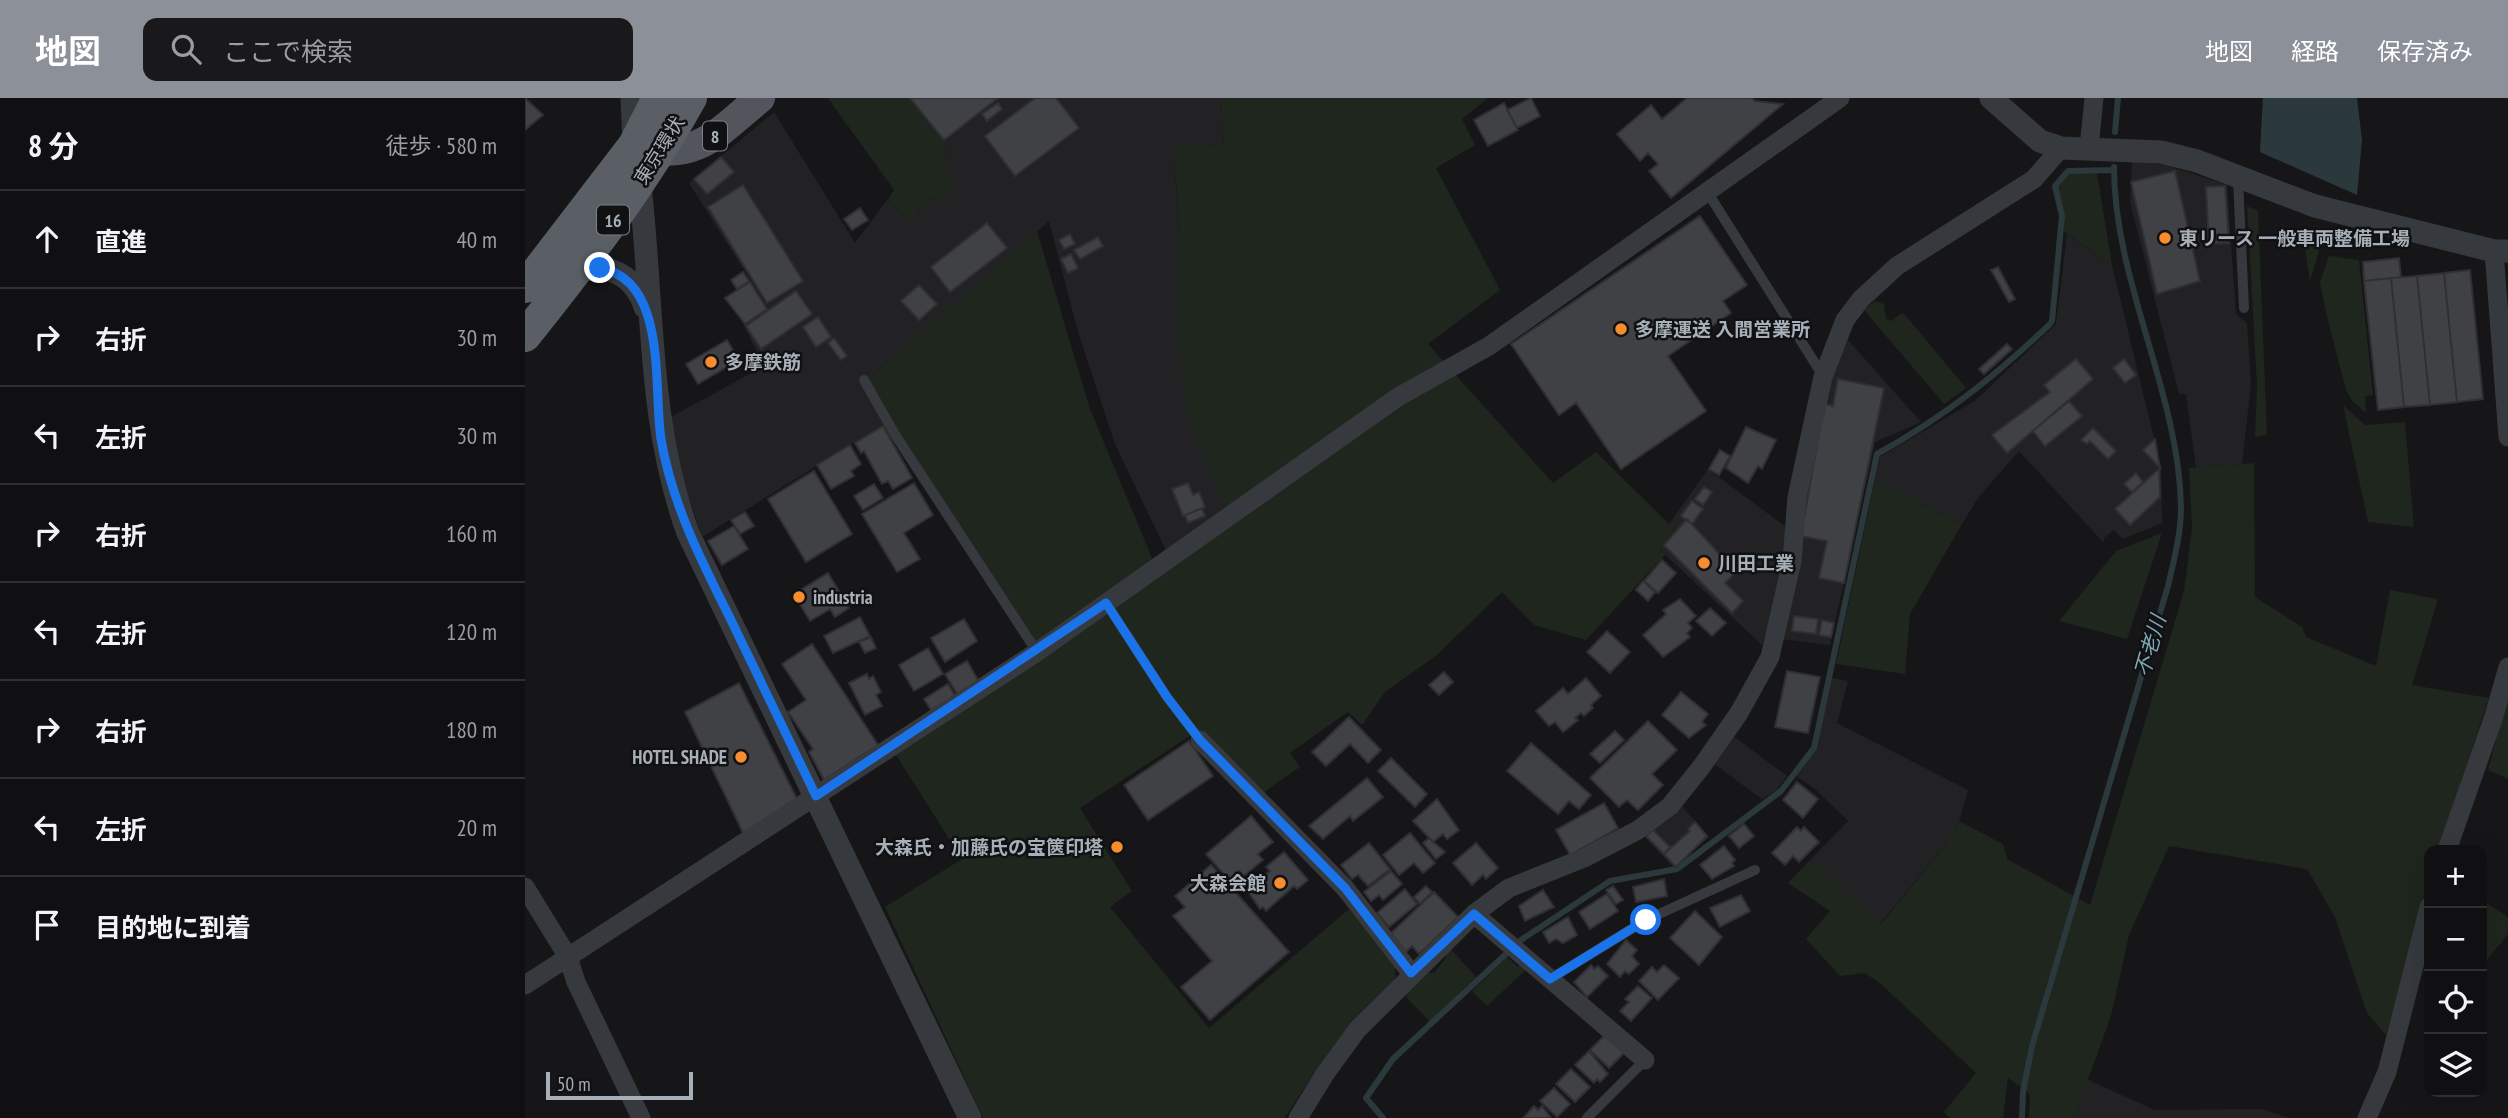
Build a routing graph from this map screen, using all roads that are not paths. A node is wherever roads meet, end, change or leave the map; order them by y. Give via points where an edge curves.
1 (632, 98) edge
2 (658, 98) edge
3 (691, 98) edge
4 (759, 98) edge
5 (1840, 98) edge
6 (1991, 98) edge
7 (2094, 98) edge
8 (2061, 148) junction
9 (2089, 148) junction
10 (647, 149) junction
11 (2238, 177) junction
12 (639, 182) junction
13 (1708, 193) junction
14 (2501, 251) edge
15 (575, 274) junction
16 (525, 287) edge
17 (2244, 308) dead end
18 (650, 324) junction
19 (525, 335) edge
20 (1823, 377) junction
21 (864, 380) dead end
22 (2508, 437) edge
23 (1106, 603) junction
24 (1037, 652) junction
25 (2508, 670) edge
26 (1200, 740) joint
27 (816, 796) junction
28 (2449, 845) edge
29 (1755, 870) dead end
30 (525, 887) edge
31 (2429, 908) edge
32 (1474, 914) junction
33 (568, 957) junction
34 (1411, 973) junction
35 (1550, 979) junction
36 (525, 985) edge
37 (1645, 1060) joint
38 (641, 1118) edge
39 (970, 1118) edge
40 (1298, 1118) edge
41 (1587, 1118) edge
42 (2367, 1118) edge

1 - 10 street
2 - 10 highway, 東京環状 / 16
3 - 10 highway, 東京環状 / 16
4 - 10 main road, 8 via 693,148
5 - 13 street
6 - 8 street via 2041,141
7 - 9 street
8 - 9 street
8 - 20 street via 2034,179 1880,280 1845,320
9 - 11 street via 2161,152
10 - 12 highway, 東京環状 / 16
10 - 16 highway, 東京環状 / 16
11 - 14 street via 2315,206
11 - 17 lane
12 - 15 highway, 東京環状 / 16
12 - 18 street
13 - 20 lane
13 - 23 street via 1489,346 1398,397
14 - 22 street
15 - 18 street via 600,268 622,274 642,297
15 - 19 highway, 東京環状 / 16
18 - 27 street via 661,439 671,486 688,533
20 - 32 street via 1797,497 1785,600 1770,657 1739,713 1678,796 1649,822 1584,858 1509,888
21 - 24 lane
23 - 24 street
23 - 26 lane
24 - 27 street
25 - 28 street
26 - 34 street via 1345,888
27 - 33 street
27 - 39 street
29 - 35 lane via 1646,920
30 - 33 street
31 - 42 street via 2387,1072
32 - 34 street
32 - 35 street
33 - 36 street
33 - 38 street
34 - 40 street via 1357,1030
35 - 37 street
37 - 41 lane

